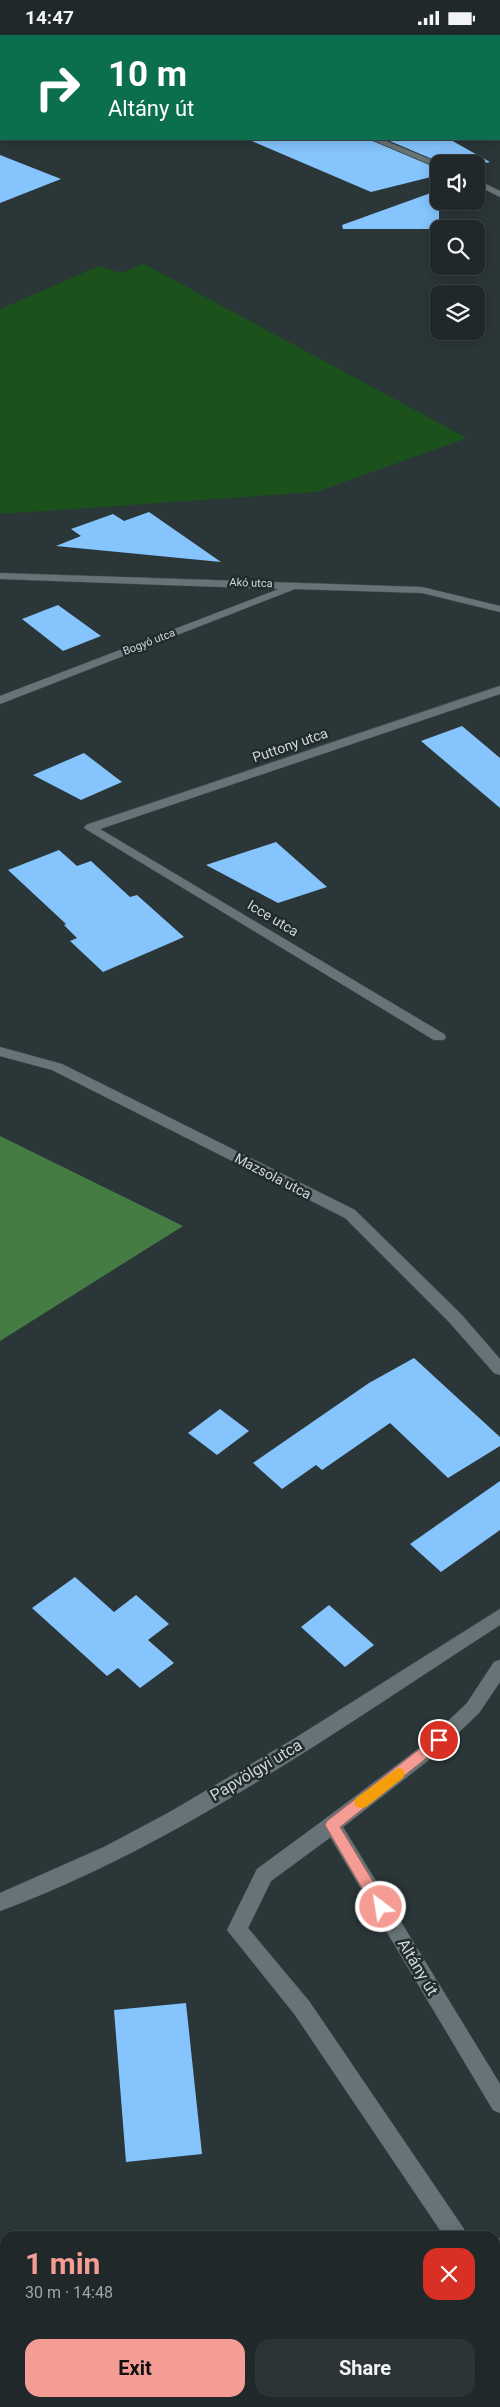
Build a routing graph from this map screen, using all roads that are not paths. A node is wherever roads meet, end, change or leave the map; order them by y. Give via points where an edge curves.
1 (376, 140) edge
2 (430, 161) edge
3 (485, 186) edge
4 (500, 195) edge
5 (0, 576) edge
6 (298, 585) junction
7 (500, 609) edge
8 (500, 689) edge
9 (0, 700) edge
10 (90, 828) joint
11 (439, 1037) dead end
12 (0, 1051) edge
13 (500, 1369) edge
14 (500, 1616) edge
15 (500, 1667) edge
16 (332, 1825) junction
17 (0, 1902) edge
18 (500, 2103) edge
19 (453, 2231) edge

1 - 2 street
3 - 4 street
5 - 6 street, Akó utca
6 - 7 street, Akó utca via 422,590
6 - 9 street, Bogyó utca
8 - 10 street, Puttony utca
10 - 11 street, Icce utca
12 - 13 street, Mazsola utca via 57,1067 350,1214 455,1318
14 - 17 street, Papvölgyi utca via 174,1820
15 - 16 street via 473,1708 428,1751
16 - 18 street, Altány út
16 - 19 street via 264,1875 237,1930 302,2008

